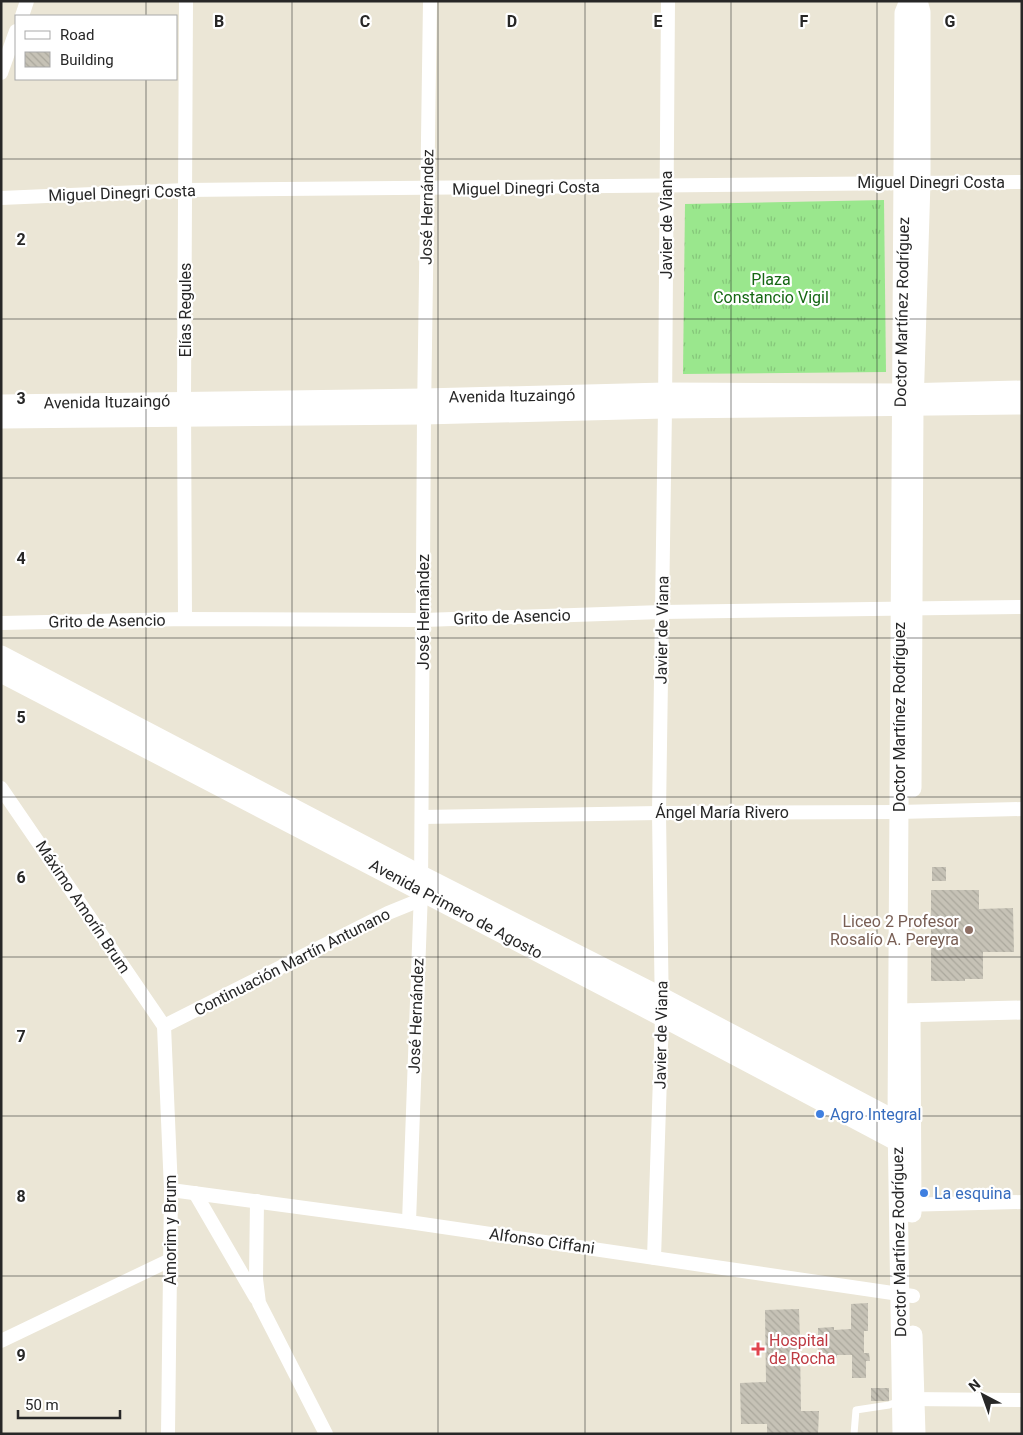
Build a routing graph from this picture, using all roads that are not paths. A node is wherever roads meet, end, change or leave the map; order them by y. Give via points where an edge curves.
1 (27, 1) edge
2 (186, 1) edge
3 (430, 1) edge
4 (668, 1) edge
5 (908, 1) edge
6 (918, 1) edge
7 (22, 15) edge
8 (15, 34) edge
9 (1, 73) edge
10 (913, 182) junction
11 (1022, 182) edge
12 (666, 186) junction
13 (427, 189) junction
14 (186, 190) junction
15 (1, 198) edge
16 (1022, 390) edge
17 (665, 400) junction
18 (908, 400) junction
19 (1, 404) edge
20 (1022, 405) edge
21 (424, 406) junction
22 (184, 409) junction
23 (1, 419) edge
24 (1022, 607) edge
25 (907, 609) junction
26 (662, 612) junction
27 (185, 619) junction
28 (424, 620) junction
29 (1, 623) edge
30 (1, 655) edge
31 (1, 673) edge
32 (1, 788) edge
33 (1022, 809) edge
34 (659, 812) junction
35 (905, 812) junction
36 (422, 817) junction
37 (421, 888) junction
38 (662, 997) junction
39 (1022, 1010) edge
40 (905, 1013) junction
41 (662, 1017) junction
42 (164, 1026) junction
43 (904, 1121) junction
44 (904, 1142) junction
45 (171, 1190) junction
46 (195, 1193) junction
47 (257, 1201) junction
48 (1022, 1202) edge
49 (906, 1205) junction
50 (409, 1222) junction
51 (654, 1258) junction
52 (170, 1260) junction
53 (907, 1295) junction
54 (259, 1303) junction
55 (1, 1341) edge
56 (908, 1400) junction
57 (1022, 1400) edge
58 (168, 1434) edge
59 (326, 1434) edge
60 (854, 1434) edge
61 (902, 1434) edge
62 (916, 1434) edge

1 - 7 street
2 - 14 street, Elías Regules
3 - 13 street, José Hernández
4 - 12 street, Javier de Viana
5 - 10 street, Doctor Martínez Rodríguez via 904,13
6 - 10 street, Doctor Martínez Rodríguez via 921,12
8 - 9 street
10 - 11 street, Miguel Dinegri Costa
10 - 12 street, Miguel Dinegri Costa
10 - 18 street, Doctor Martínez Rodríguez
12 - 13 street, Miguel Dinegri Costa
12 - 17 street, Javier de Viana
13 - 14 street, Miguel Dinegri Costa
13 - 21 street, José Hernández
14 - 15 street, Miguel Dinegri Costa
14 - 22 street, Elías Regules
16 - 18 street, Avenida Ituzaingó
17 - 18 street, Avenida Ituzaingó
17 - 21 street, Avenida Ituzaingó
17 - 26 street, Javier de Viana
18 - 20 street, Avenida Ituzaingó
18 - 25 street, Doctor Martínez Rodríguez
19 - 22 street, Avenida Ituzaingó
21 - 22 street, Avenida Ituzaingó
21 - 28 street, José Hernández
22 - 23 street, Avenida Ituzaingó
22 - 27 street, Elías Regules
24 - 25 street, Grito de Asencio
25 - 26 street, Grito de Asencio
25 - 35 street, Doctor Martínez Rodríguez
26 - 28 street, Grito de Asencio
26 - 34 street, Javier de Viana
27 - 28 street, Grito de Asencio
27 - 29 street, Grito de Asencio
28 - 36 street, José Hernández
30 - 37 street, Avenida Primero de Agosto
31 - 37 street, Avenida Primero de Agosto
32 - 42 street, Máximo Amorín Brum
33 - 35 street, Ángel María Rivero
34 - 35 street, Ángel María Rivero
34 - 36 street, Ángel María Rivero
34 - 38 street, Javier de Viana
35 - 40 street, Doctor Martínez Rodríguez
36 - 37 street, José Hernández
37 - 38 street, Avenida Primero de Agosto
37 - 41 street, Avenida Primero de Agosto
37 - 42 street, Continuación Martín Antunano via 388,913
37 - 50 street, José Hernández
38 - 41 street, Javier de Viana
38 - 43 street, Avenida Primero de Agosto
39 - 40 street
40 - 43 street, Doctor Martínez Rodríguez
41 - 44 street, Avenida Primero de Agosto
41 - 51 street, Javier de Viana
42 - 45 street, Amorim y Brum
43 - 44 street, Doctor Martínez Rodríguez
44 - 49 street, Doctor Martínez Rodríguez
45 - 46 street, Alfonso Ciffani
45 - 52 street, Amorim y Brum
46 - 47 street, Alfonso Ciffani
46 - 54 street
47 - 50 street, Alfonso Ciffani
47 - 54 street via 256,1279
48 - 49 street
49 - 53 street, Doctor Martínez Rodríguez
50 - 51 street, Alfonso Ciffani
51 - 53 street, Alfonso Ciffani
52 - 55 street
52 - 58 street, Amorim y Brum
53 - 56 street, Doctor Martínez Rodríguez
54 - 59 street
56 - 57 street
56 - 60 lane via 856,1410
56 - 61 street, Doctor Martínez Rodríguez
56 - 62 street, Doctor Martínez Rodríguez

